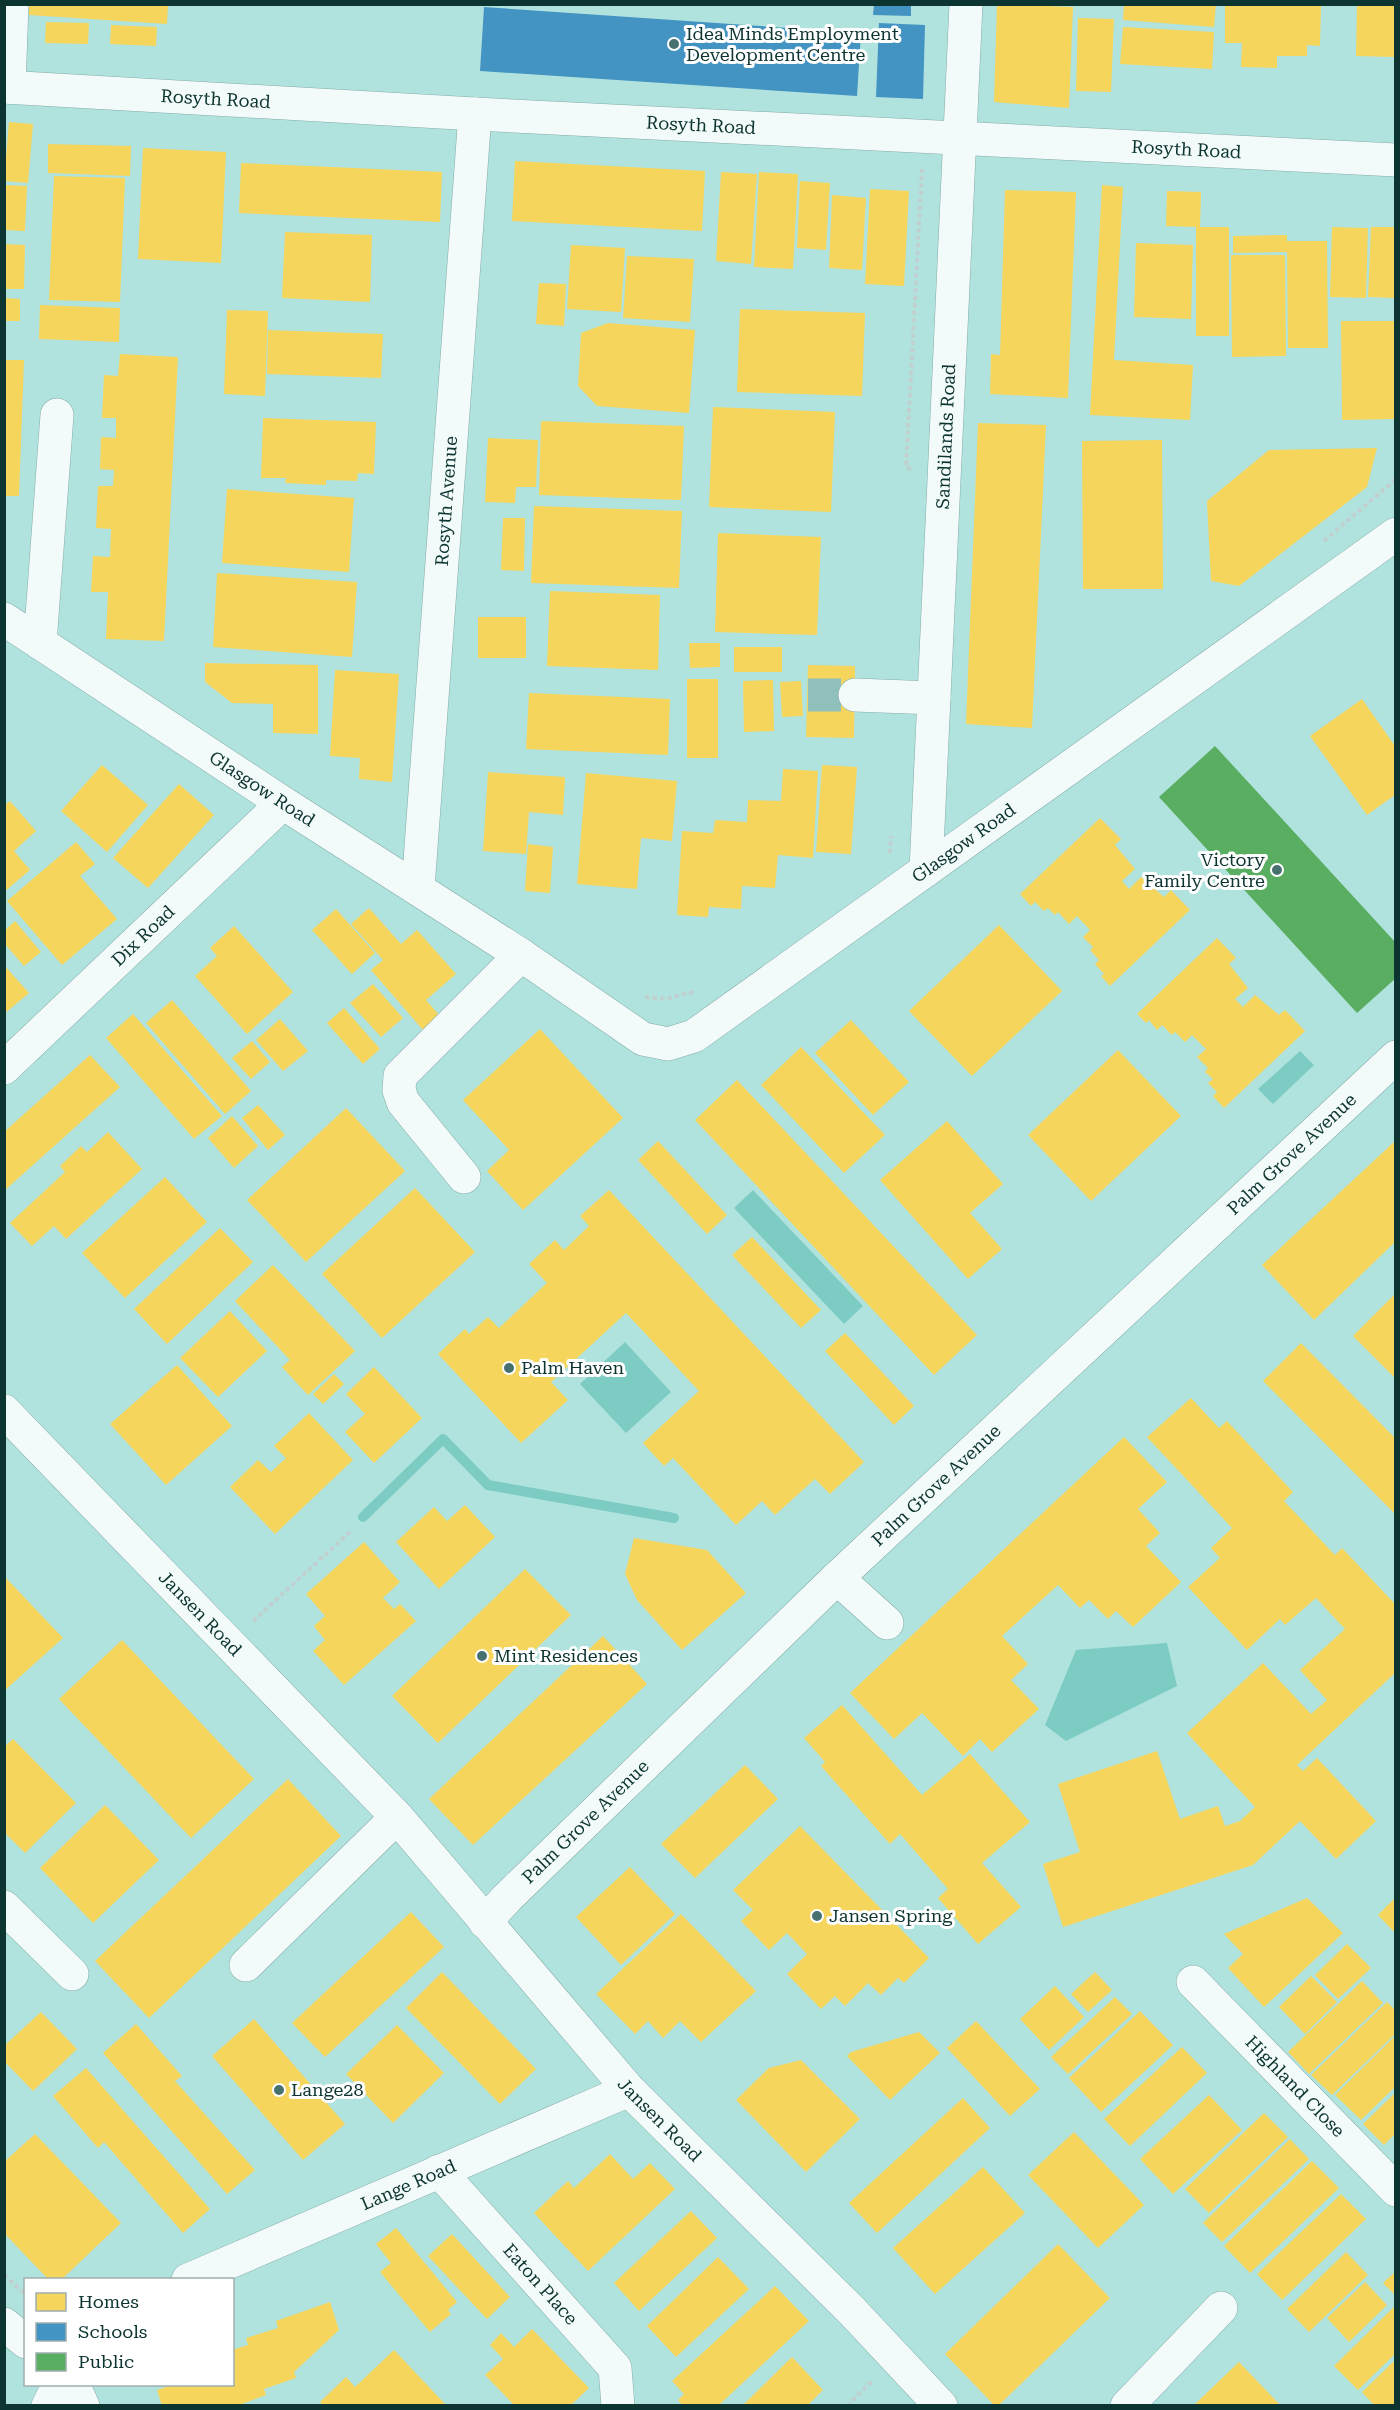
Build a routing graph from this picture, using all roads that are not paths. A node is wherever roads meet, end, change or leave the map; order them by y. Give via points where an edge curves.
1 (12, 4) edge
2 (966, 4) edge
3 (7, 87) edge
4 (476, 114) junction
5 (960, 137) junction
6 (1395, 160) edge
7 (57, 415) dead end
8 (1395, 534) edge
9 (4, 619) edge
10 (40, 643) junction
11 (855, 695) tunnel mouth
12 (934, 698) junction
13 (283, 803) junction
14 (926, 870) junction
15 (418, 888) junction
16 (521, 956) junction
17 (1395, 1057) edge
18 (4, 1068) edge
19 (464, 1177) dead end
20 (4, 1411) edge
21 (837, 1578) junction
22 (887, 1623) dead end
23 (397, 1817) junction
24 (4, 1907) edge
25 (485, 1922) junction
26 (246, 1965) dead end
27 (72, 1974) dead end
28 (1193, 1982) dead end
29 (629, 2090) junction
30 (439, 2171) junction
31 (1395, 2190) edge
32 (193, 2278) edge
33 (1221, 2308) dead end
34 (4, 2324) edge
35 (24, 2340) edge
36 (58, 2386) edge
37 (73, 2386) edge
38 (48, 2406) edge
39 (83, 2406) edge
40 (618, 2406) edge
41 (941, 2406) edge
42 (1127, 2406) edge

1 - 3 street
2 - 5 street, Sandilands Road
3 - 4 street, Rosyth Road
4 - 5 street, Rosyth Road
4 - 15 street, Rosyth Avenue
5 - 6 street, Rosyth Road
5 - 12 street, Sandilands Road
7 - 10 street
8 - 14 street, Glasgow Road
9 - 10 street, Glasgow Road
10 - 13 street, Glasgow Road
11 - 12 street
12 - 14 street, Sandilands Road
13 - 15 street, Glasgow Road
13 - 18 street, Dix Road
14 - 16 street, Glasgow Road via 694,1036 668,1044 643,1039
15 - 16 street, Glasgow Road
16 - 19 street via 400,1076 399,1090 404,1102
17 - 21 street, Palm Grove Avenue
20 - 23 street, Jansen Road
21 - 22 street
21 - 25 street, Palm Grove Avenue
23 - 25 street, Jansen Road
23 - 26 street
24 - 27 street
25 - 29 street, Jansen Road
28 - 31 street, Highland Close
29 - 30 street, Lange Road
29 - 41 street, Jansen Road via 852,2311
30 - 32 street, Lange Road
30 - 40 street, Eaton Place via 615,2368
33 - 42 street
34 - 35 street
36 - 38 street
37 - 39 street

